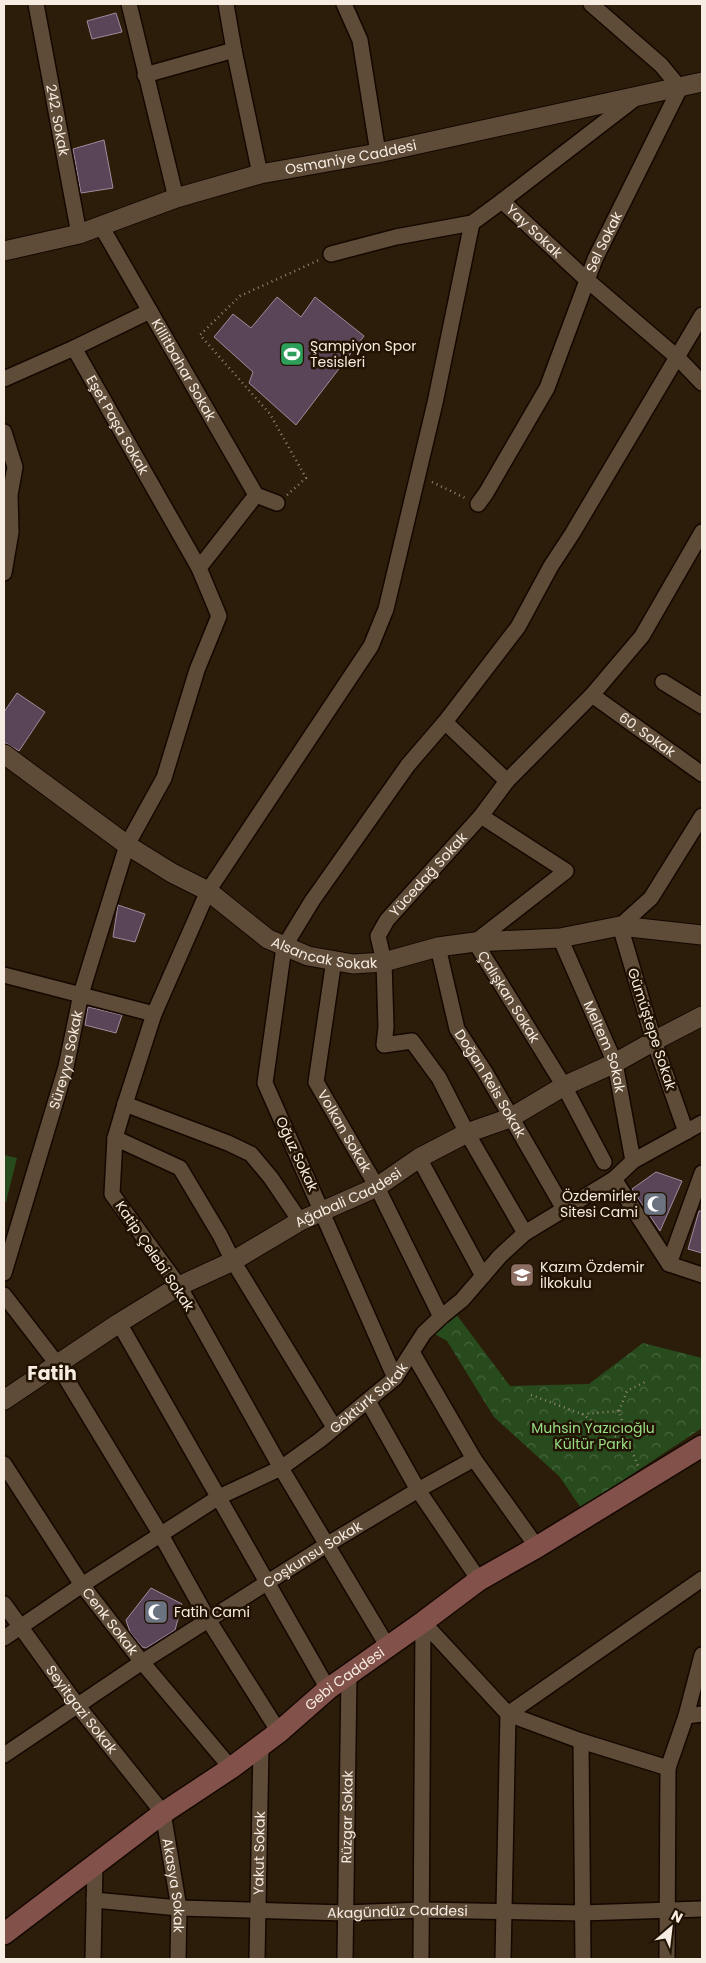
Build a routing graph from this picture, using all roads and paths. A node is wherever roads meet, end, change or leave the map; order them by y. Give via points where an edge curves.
1 (36, 4) edge
2 (129, 4) edge
3 (226, 4) edge
4 (344, 4) edge
5 (591, 4) edge
6 (234, 50) junction
7 (145, 75) junction
8 (702, 82) edge
9 (680, 88) junction
10 (639, 96) junction
11 (378, 153) junction
12 (260, 174) junction
13 (176, 198) junction
14 (502, 201) junction
15 (472, 223) junction
16 (101, 226) junction
17 (79, 234) junction
18 (4, 251) edge
19 (331, 254) joint
20 (587, 280) junction
21 (150, 311) junction
22 (702, 315) edge
23 (74, 348) junction
24 (678, 358) junction
25 (4, 380) edge
26 (702, 383) edge
27 (4, 432) edge
28 (9, 467) edge
29 (418, 475) junction
30 (256, 495) junction
31 (277, 503) joint
32 (478, 504) joint
33 (7, 531) edge
34 (702, 532) edge
35 (199, 568) junction
36 (4, 573) edge
37 (663, 682) dead end
38 (592, 695) junction
39 (702, 706) edge
40 (445, 722) junction
41 (4, 754) edge
42 (702, 774) edge
43 (507, 781) junction
44 (481, 816) junction
45 (702, 816) edge
46 (127, 845) junction
47 (208, 891) junction
48 (620, 926) junction
49 (702, 935) edge
50 (560, 938) junction
51 (475, 942) junction
52 (284, 947) junction
53 (438, 947) junction
54 (334, 960) junction
55 (384, 962) junction
56 (4, 975) edge
57 (82, 994) junction
58 (154, 1014) junction
59 (702, 1016) edge
60 (654, 1040) junction
61 (615, 1063) junction
62 (564, 1086) junction
63 (124, 1104) junction
64 (510, 1118) junction
65 (702, 1123) edge
66 (686, 1132) junction
67 (467, 1133) junction
68 (115, 1138) junction
69 (419, 1158) junction
70 (633, 1161) junction
71 (604, 1162) dead end
72 (702, 1173) edge
73 (614, 1179) junction
74 (377, 1187) junction
75 (564, 1209) junction
76 (323, 1212) junction
77 (300, 1221) junction
78 (526, 1233) junction
79 (232, 1261) junction
80 (669, 1264) junction
81 (4, 1273) edge
82 (702, 1275) edge
83 (484, 1276) junction
84 (179, 1286) junction
85 (4, 1295) edge
86 (441, 1317) junction
87 (118, 1323) junction
88 (412, 1352) junction
89 (58, 1365) junction
90 (395, 1378) junction
91 (647, 1381) dead end
92 (531, 1395) dead end
93 (4, 1400) edge
94 (368, 1401) junction
95 (619, 1411) junction
96 (582, 1414) junction
97 (334, 1427) junction
98 (702, 1446) edge
99 (474, 1459) junction
100 (4, 1464) edge
101 (281, 1468) junction
102 (418, 1490) junction
103 (219, 1497) junction
104 (161, 1535) junction
105 (328, 1544) junction
106 (537, 1547) junction
107 (702, 1579) edge
108 (479, 1580) junction
109 (267, 1584) junction
110 (82, 1585) junction
111 (4, 1604) edge
112 (209, 1621) junction
113 (423, 1622) junction
114 (20, 1626) junction
115 (4, 1638) edge
116 (388, 1647) junction
117 (702, 1655) edge
118 (142, 1662) junction
119 (349, 1674) junction
120 (328, 1689) junction
121 (77, 1705) junction
122 (508, 1714) junction
123 (702, 1714) edge
124 (686, 1716) junction
125 (279, 1732) junction
126 (581, 1740) junction
127 (261, 1746) junction
128 (4, 1756) edge
129 (231, 1768) junction
130 (668, 1768) junction
131 (163, 1813) junction
132 (96, 1864) junction
133 (94, 1900) junction
134 (179, 1908) junction
135 (702, 1909) edge
136 (422, 1910) junction
137 (668, 1910) junction
138 (258, 1911) junction
139 (504, 1911) junction
140 (345, 1912) junction
141 (582, 1912) junction
142 (4, 1934) edge
143 (93, 1959) edge
144 (178, 1959) edge
145 (257, 1959) edge
146 (346, 1959) edge
147 (421, 1959) edge
148 (503, 1959) edge
149 (582, 1959) edge
150 (667, 1959) edge

1 - 17 street, 242. Sokak
2 - 7 street
3 - 6 street
4 - 11 street via 360,40
5 - 9 street via 661,65
6 - 7 street
6 - 12 street
7 - 13 street
8 - 9 street, Osmaniye Caddesi
9 - 10 street, Osmaniye Caddesi
9 - 20 street, Sel Sokak
10 - 11 street, Osmaniye Caddesi
10 - 14 street
11 - 12 street, Osmaniye Caddesi
12 - 13 street, Osmaniye Caddesi
13 - 16 street, Osmaniye Caddesi
14 - 15 street, Yay Sokak
14 - 20 street, Yay Sokak
15 - 19 street, Yay Sokak
15 - 29 street, Katip Çelebi Sokak
16 - 17 street, Osmaniye Caddesi
16 - 21 street, Killitbahar Sokak
17 - 18 street, Osmaniye Caddesi
19 - 31 path via 240,296 200,335 270,414 306,478
20 - 24 street, Yay Sokak
20 - 32 street, Sel Sokak via 547,388
21 - 23 street
21 - 30 street, Killitbahar Sokak
22 - 24 street
23 - 25 street
23 - 35 street, Eşet Paşa Sokak
24 - 26 street, Yay Sokak
24 - 40 street via 551,566 518,627
27 - 28 street
28 - 33 street
29 - 32 path
29 - 47 street, Katip Çelebi Sokak via 386,609 372,646
30 - 31 street
30 - 35 street
33 - 36 street
34 - 38 street, Yücedağ Sokak via 642,636
35 - 46 street, Eşet Paşa Sokak via 218,616 197,670 164,778
37 - 39 street
38 - 42 street, 60. Sokak
38 - 43 street, Yücedağ Sokak
40 - 43 street
40 - 52 street via 408,765 312,901
41 - 46 street, Alsancak Sokak
43 - 44 street, Yücedağ Sokak
44 - 51 street, Çalışkan Sokak via 566,871
44 - 55 street, Yücedağ Sokak via 387,920 378,936
45 - 48 street via 651,898
46 - 47 street, Alsancak Sokak
46 - 57 street, Süreyya Sokak
47 - 52 street, Alsancak Sokak via 268,939
47 - 58 street, Katip Çelebi Sokak
48 - 49 street, Alsancak Sokak
48 - 50 street, Alsancak Sokak
48 - 60 street, Gümüştepe Sokak
50 - 51 street, Alsancak Sokak
50 - 61 street, Meltem Sokak
51 - 53 street, Alsancak Sokak
51 - 62 street, Çalışkan Sokak
52 - 54 street, Alsancak Sokak via 308,956
52 - 76 street, Oğuz Sokak via 265,1083
53 - 55 street, Alsancak Sokak
53 - 64 street, Doğan Reis Sokak via 457,1029
54 - 55 street, Alsancak Sokak via 353,964
54 - 74 street, Volkan Sokak via 316,1082
55 - 67 street, Yücedağ Sokak via 384,1045 412,1041 439,1078
56 - 57 street
57 - 58 street
57 - 81 street, Süreyya Sokak via 66,1067
58 - 63 street, Katip Çelebi Sokak
59 - 60 street, Ağabali Caddesi
60 - 61 street, Ağabali Caddesi
60 - 66 street, Gümüştepe Sokak
61 - 62 street, Ağabali Caddesi
61 - 70 street, Meltem Sokak
62 - 64 street, Ağabali Caddesi
62 - 71 street, Çalışkan Sokak
63 - 68 street, Katip Çelebi Sokak
63 - 77 street via 251,1154
64 - 67 street, Ağabali Caddesi
64 - 75 street, Doğan Reis Sokak
65 - 66 street, Göktürk Sokak
66 - 70 street, Göktürk Sokak
67 - 69 street, Ağabali Caddesi
67 - 78 street, Yücedağ Sokak
68 - 79 street via 180,1168
68 - 84 street, Katip Çelebi Sokak via 112,1194
69 - 74 street, Ağabali Caddesi
69 - 83 street
70 - 73 street, Göktürk Sokak
72 - 80 street
73 - 75 street, Göktürk Sokak
73 - 80 street
74 - 76 street, Ağabali Caddesi
74 - 86 street, Volkan Sokak
75 - 78 street, Göktürk Sokak
76 - 77 street, Ağabali Caddesi
76 - 90 street, Oğuz Sokak
77 - 79 street, Ağabali Caddesi
78 - 83 street, Göktürk Sokak via 500,1256
79 - 84 street, Ağabali Caddesi
79 - 97 street
80 - 82 street
83 - 86 street, Göktürk Sokak
84 - 87 street, Ağabali Caddesi
84 - 101 street, Katip Çelebi Sokak
85 - 89 street
86 - 88 street, Göktürk Sokak via 424,1333
87 - 89 street, Ağabali Caddesi
87 - 103 street
88 - 90 street, Göktürk Sokak
88 - 99 street
89 - 93 street, Ağabali Caddesi
89 - 104 street
90 - 94 street, Göktürk Sokak
91 - 95 path via 627,1391
92 - 96 path
94 - 97 street, Göktürk Sokak
94 - 102 street
95 - 96 path
95 - 96 path via 630,1446
97 - 101 street, Göktürk Sokak
98 - 106 main road, Gebi Caddesi
99 - 102 street, Coşkunsu Sokak
99 - 106 street
100 - 110 street, Cenk Sokak
101 - 103 street, Göktürk Sokak
101 - 105 street, Katip Çelebi Sokak
102 - 105 street, Coşkunsu Sokak
102 - 108 street
103 - 104 street, Göktürk Sokak
103 - 109 street
104 - 110 street, Göktürk Sokak
104 - 112 street
105 - 109 street, Coşkunsu Sokak
105 - 116 street, Katip Çelebi Sokak
106 - 108 main road, Gebi Caddesi
107 - 122 street
108 - 113 main road, Gebi Caddesi
109 - 112 street, Coşkunsu Sokak
109 - 120 street
110 - 114 street, Göktürk Sokak
110 - 118 street, Cenk Sokak
111 - 114 street, Seyitgazi Sokak
112 - 118 street, Coşkunsu Sokak
112 - 125 street
113 - 116 main road, Gebi Caddesi
113 - 122 street
113 - 136 street
114 - 115 street, Göktürk Sokak
114 - 121 street, Seyitgazi Sokak
116 - 119 main road, Gebi Caddesi
117 - 124 street
118 - 121 street, Coşkunsu Sokak
118 - 129 street, Cenk Sokak
119 - 120 main road, Gebi Caddesi
119 - 140 street, Rüzgar Sokak
120 - 125 main road, Gebi Caddesi
121 - 128 street, Coşkunsu Sokak
121 - 131 street, Seyitgazi Sokak
122 - 126 street
122 - 139 street
123 - 124 street
124 - 130 street
125 - 127 main road, Gebi Caddesi
126 - 130 street
126 - 141 street
127 - 129 main road, Gebi Caddesi
127 - 138 street, Yakut Sokak
129 - 131 main road, Gebi Caddesi
130 - 137 street
131 - 132 main road, Gebi Caddesi
131 - 134 street, Akasya Sokak
132 - 133 street
132 - 142 main road, Gebi Caddesi
133 - 134 street, Akagündüz Caddesi
133 - 143 street
134 - 138 street, Akagündüz Caddesi
134 - 144 street, Akasya Sokak
135 - 137 street, Akagündüz Caddesi
136 - 139 street, Akagündüz Caddesi
136 - 140 street, Akagündüz Caddesi
136 - 147 street
137 - 141 street, Akagündüz Caddesi
137 - 150 street
138 - 140 street, Akagündüz Caddesi
138 - 145 street, Yakut Sokak
139 - 141 street, Akagündüz Caddesi
139 - 148 street
140 - 146 street, Rüzgar Sokak
141 - 149 street

